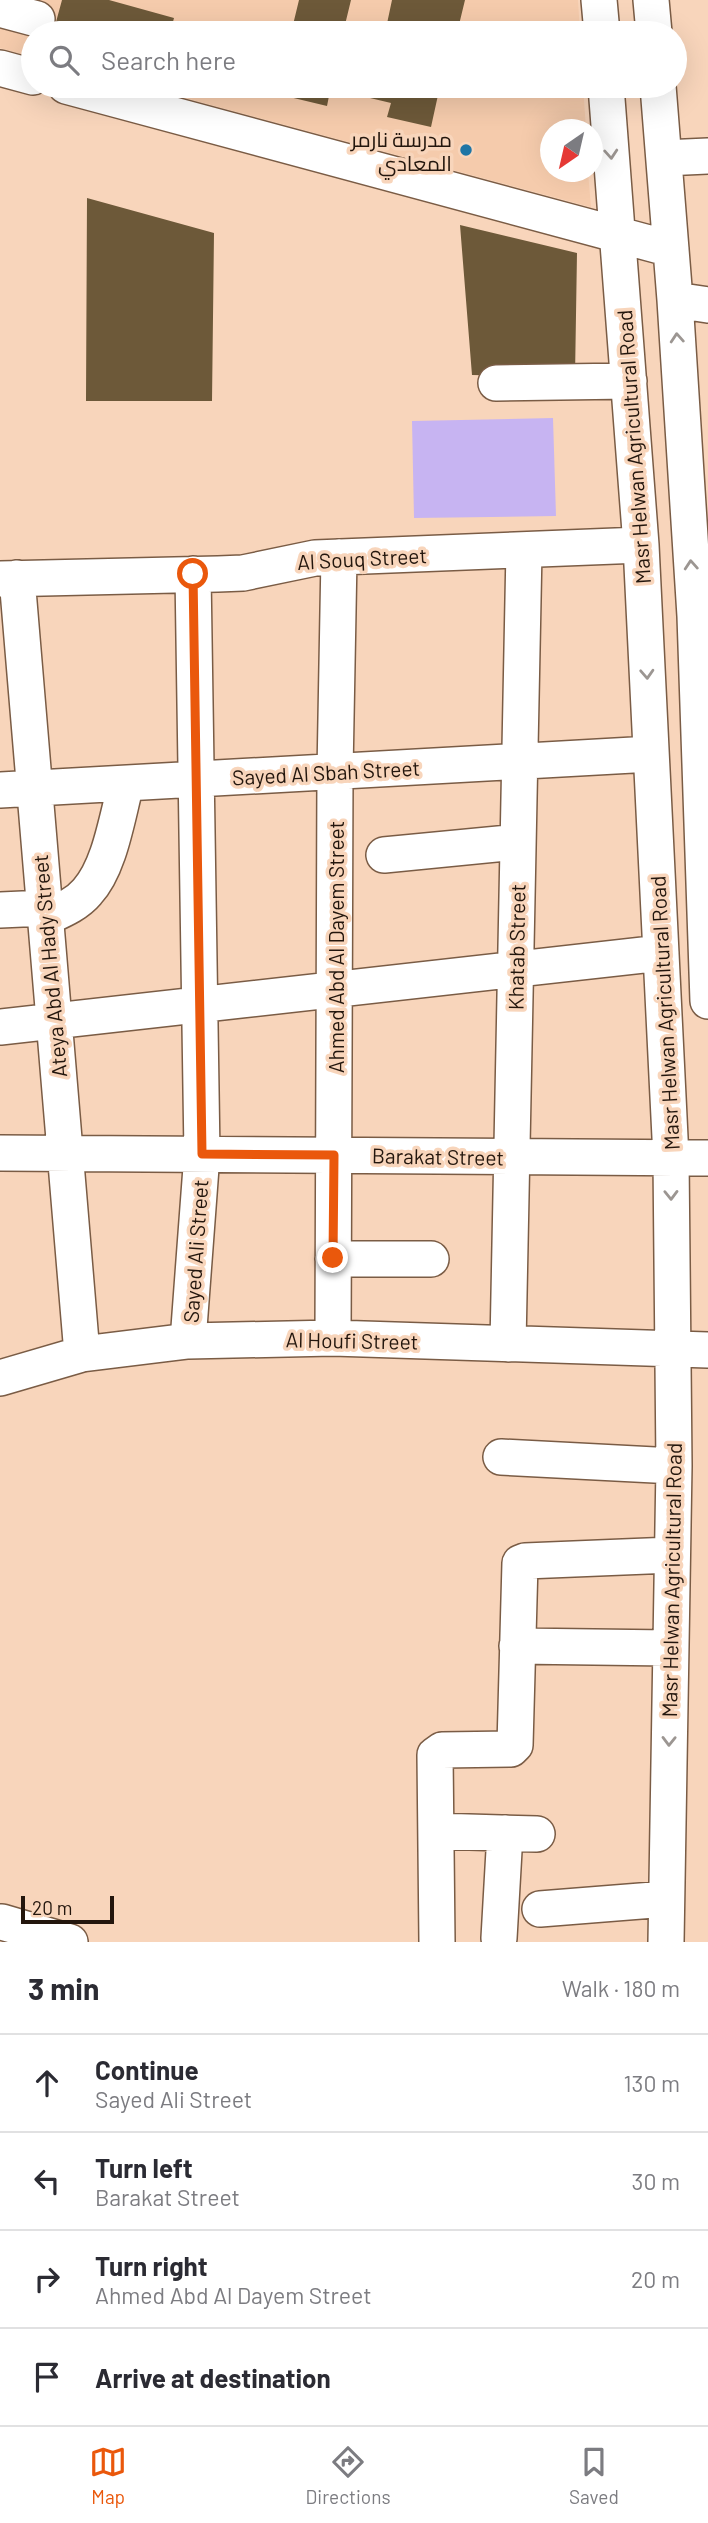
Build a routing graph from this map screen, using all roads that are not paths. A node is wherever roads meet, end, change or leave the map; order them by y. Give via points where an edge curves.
1 (599, 0) edge
2 (651, 0) edge
3 (0, 9) edge
4 (37, 19) dead end
5 (601, 21) edge
6 (653, 21) edge
7 (0, 68) edge
8 (21, 74) edge
9 (111, 98) edge
10 (607, 98) edge
11 (659, 98) edge
12 (708, 156) edge
13 (664, 158) junction
14 (617, 234) junction
15 (671, 250) junction
16 (691, 303) edge
17 (629, 381) junction
18 (496, 383) dead end
19 (697, 477) edge
20 (642, 545) junction
21 (524, 550) junction
22 (339, 557) junction
23 (193, 574) junction
24 (9, 578) edge
25 (645, 615) junction
26 (695, 615) junction
27 (651, 754) junction
28 (704, 757) edge
29 (520, 762) junction
30 (335, 772) junction
31 (196, 779) junction
32 (126, 784) junction
33 (34, 788) junction
34 (0, 790) edge
35 (518, 842) junction
36 (705, 844) edge
37 (384, 855) dead end
38 (0, 909) edge
39 (45, 913) junction
40 (661, 953) junction
41 (516, 969) junction
42 (335, 989) junction
43 (708, 1001) edge
44 (200, 1004) junction
45 (54, 1020) junction
46 (0, 1027) edge
47 (0, 1153) edge
48 (65, 1153) junction
49 (202, 1154) junction
50 (334, 1155) junction
51 (512, 1157) junction
52 (671, 1158) junction
53 (708, 1158) edge
54 (333, 1258) junction
55 (430, 1259) dead end
56 (333, 1338) junction
57 (188, 1341) junction
58 (508, 1344) junction
59 (672, 1349) junction
60 (708, 1350) edge
61 (82, 1354) junction
62 (0, 1378) edge
63 (501, 1457) dead end
64 (674, 1466) junction
65 (672, 1555) junction
66 (517, 1646) junction
67 (670, 1648) junction
68 (436, 1831) junction
69 (666, 1899) junction
70 (540, 1909) dead end
71 (2, 1922) dead end
72 (499, 1938) dead end
73 (70, 1942) edge
74 (436, 1942) edge
75 (666, 1942) edge

1 - 5 street
2 - 6 street
3 - 4 street
7 - 8 street
9 - 14 street
10 -> 14 street, Masr Helwan Agricultural Road
11 - 13 street
12 - 13 street
13 - 15 street
14 - 15 street
14 - 17 street, Masr Helwan Agricultural Road
15 - 16 street
19 -> 16 street
17 - 18 street
17 - 20 street, Masr Helwan Agricultural Road
26 -> 19 street
20 - 21 street, Al Souq Street
20 - 25 street, Masr Helwan Agricultural Road
21 - 22 street, Al Souq Street
21 - 29 street, Khatab Street
22 - 23 street, Al Souq Street via 291,561 243,573
22 - 30 street, Ahmed Abd Al Dayem Street
23 - 24 street, Al Souq Street
23 - 31 street, Sayed Ali Street
24 - 33 street, Ateya Abd Al Hady Street
25 - 26 street
25 -> 27 street, Masr Helwan Agricultural Road
26 - 28 street
27 - 29 street, Sayed Al Sbah Street
27 - 40 street, Masr Helwan Agricultural Road
28 - 36 street
29 - 30 street, Sayed Al Sbah Street
29 - 35 street, Khatab Street
30 - 31 street, Sayed Al Sbah Street
30 - 42 street, Ahmed Abd Al Dayem Street
31 - 32 street, Sayed Al Sbah Street
31 - 44 street, Sayed Ali Street
32 - 33 street, Sayed Al Sbah Street
32 - 39 street via 101,872 68,908
33 - 34 street, Sayed Al Sbah Street
33 - 39 street, Ateya Abd Al Hady Street
35 - 37 street
35 - 41 street, Khatab Street
36 - 43 street
38 - 39 street
39 - 45 street, Ateya Abd Al Hady Street
40 - 41 street
40 - 52 street, Masr Helwan Agricultural Road
41 - 42 street
41 - 51 street, Khatab Street
42 - 44 street
42 - 50 street, Ahmed Abd Al Dayem Street
44 - 45 street
44 - 49 street, Sayed Ali Street
45 - 46 street
45 - 48 street, Ateya Abd Al Hady Street
47 - 48 street, Barakat Street
48 - 49 street, Barakat Street
48 - 61 street, Ateya Abd Al Hady Street
49 - 50 street, Barakat Street
49 - 57 street, Sayed Ali Street
50 - 51 street, Barakat Street
50 - 54 street, Ahmed Abd Al Dayem Street
51 - 52 street, Barakat Street
51 - 58 street, Khatab Street
52 - 53 street, Barakat Street
52 -> 59 street, Masr Helwan Agricultural Road
54 - 55 street
54 - 56 street, Ahmed Abd Al Dayem Street
56 - 57 street, Al Houfi Street
56 - 58 street, Al Houfi Street
57 - 61 street, Al Houfi Street
58 - 59 street, Al Houfi Street
59 - 60 street, Al Houfi Street
59 - 64 street, Masr Helwan Agricultural Road
61 - 62 street, Al Houfi Street
63 - 64 street
64 - 65 street, Masr Helwan Agricultural Road
65 - 66 street via 522,1562 518,1569
65 - 67 street, Masr Helwan Agricultural Road
66 - 67 street
66 - 68 street via 515,1745 511,1749 437,1752
67 -> 69 street, Masr Helwan Agricultural Road
68 - 72 street via 521,1834
68 - 74 street
69 - 70 street
69 - 75 street, Masr Helwan Agricultural Road
71 - 73 street

